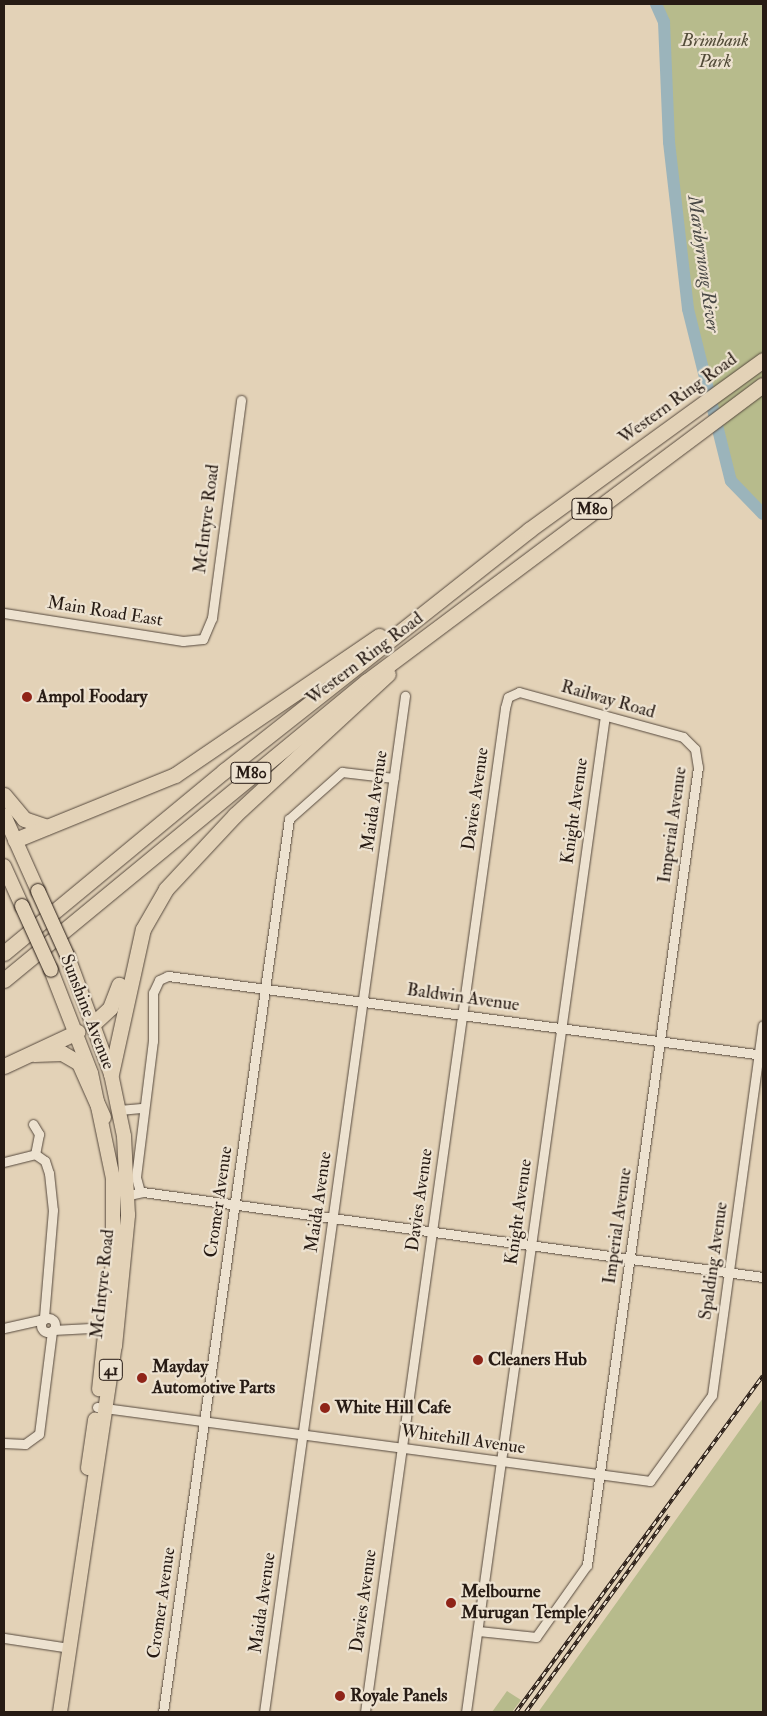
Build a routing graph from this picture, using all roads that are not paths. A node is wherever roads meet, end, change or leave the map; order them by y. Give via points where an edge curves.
1 (763, 360) edge
2 (763, 385) edge
3 (241, 400) dead end
4 (4, 613) edge
5 (396, 629) junction
6 (424, 638) junction
7 (202, 640) joint
8 (512, 693) joint
9 (405, 696) dead end
10 (605, 716) junction
11 (693, 746) joint
12 (394, 778) junction
13 (4, 795) edge
14 (4, 815) edge
15 (47, 826) junction
16 (9, 843) edge
17 (4, 866) edge
18 (143, 929) junction
19 (4, 954) edge
20 (4, 980) edge
21 (159, 980) joint
22 (265, 987) junction
23 (364, 1001) junction
24 (462, 1014) junction
25 (94, 1022) junction
26 (763, 1025) edge
27 (561, 1028) junction
28 (77, 1032) junction
29 (660, 1041) junction
30 (34, 1054) junction
31 (761, 1054) edge
32 (4, 1066) edge
33 (111, 1074) junction
34 (144, 1108) junction
35 (119, 1110) junction
36 (103, 1117) junction
37 (33, 1124) dead end
38 (36, 1154) junction
39 (4, 1162) edge
40 (113, 1178) junction
41 (134, 1193) junction
42 (114, 1194) junction
43 (235, 1205) junction
44 (334, 1219) junction
45 (433, 1232) junction
46 (531, 1245) junction
47 (630, 1259) junction
48 (728, 1273) junction
49 (763, 1277) edge
50 (48, 1325) junction
51 (112, 1327) junction
52 (4, 1328) edge
53 (101, 1408) junction
54 (204, 1421) junction
55 (302, 1435) junction
56 (4, 1443) edge
57 (401, 1448) junction
58 (500, 1462) junction
59 (599, 1476) junction
60 (647, 1481) joint
61 (478, 1631) junction
62 (4, 1638) edge
63 (68, 1648) junction
64 (60, 1712) edge
65 (163, 1712) edge
66 (264, 1712) edge
67 (365, 1712) edge
68 (466, 1712) edge

1 - 5 highway, Western Ring Road / M80 via 530,530 487,553
2 - 6 highway, Western Ring Road / M80
3 - 7 street, McIntyre Road via 212,618
4 - 7 street, Main Road East
5 - 15 highway via 175,775
5 - 19 highway, Western Ring Road / M80
6 - 18 highway via 198,852 166,889
6 - 20 highway, Western Ring Road / M80 via 306,729
8 - 10 street, Railway Road
8 - 24 street, Davies Avenue via 505,708
9 - 12 street, Maida Avenue
10 - 11 street, Railway Road via 683,737
10 - 27 street, Knight Avenue
11 - 29 street, Imperial Avenue via 698,767
12 - 22 street, Cromer Avenue via 342,772 291,816
12 - 23 street, Maida Avenue
13 - 15 highway via 24,819
14 - 16 main road, Sunshine Avenue / 41
15 - 16 highway
16 - 25 main road, Sunshine Avenue / 41, bridge via 38,891
17 - 28 main road, Sunshine Avenue / 41, bridge
18 - 25 highway via 128,951 113,1003
18 - 33 highway
21 - 22 street, Baldwin Avenue via 173,975
21 - 34 street, McIntyre Road via 153,993 154,1032
22 - 23 street, Baldwin Avenue
22 - 43 street, Cromer Avenue
23 - 24 street, Baldwin Avenue
23 - 44 street, Maida Avenue
24 - 27 street, Baldwin Avenue
24 - 45 street, Davies Avenue
25 - 28 main road
25 - 33 main road, Sunshine Avenue / 41
26 - 31 street, Spalding Avenue
27 - 29 street, Baldwin Avenue
27 - 46 street, Knight Avenue
28 - 30 highway
28 - 36 main road, Sunshine Avenue / 41
29 - 31 street, Baldwin Avenue
29 - 47 street, Imperial Avenue
30 - 32 highway
30 - 36 highway via 62,1053 74,1059
31 - 48 street, Spalding Avenue
33 - 35 main road, Sunshine Avenue / 41
34 - 35 street
34 - 41 street, McIntyre Road
35 - 40 main road via 113,1119
35 - 41 main road, McIntyre Road / 41
36 - 40 main road, Sunshine Avenue / 41
37 - 38 street via 39,1134
38 - 39 street via 25,1153
38 - 50 street via 48,1167 53,1199
40 - 42 main road, McIntyre Road / 41
41 - 42 main road
41 - 43 street
41 - 51 main road, McIntyre Road / 41
42 - 51 main road, McIntyre Road / 41
43 - 44 street
43 - 54 street, Cromer Avenue
44 - 45 street
44 - 55 street, Maida Avenue
45 - 46 street
45 - 57 street, Davies Avenue
46 - 47 street
46 - 58 street, Knight Avenue
47 - 48 street
47 - 59 street, Imperial Avenue
48 - 49 street
48 - 60 street, Spalding Avenue via 711,1398
50 - 51 street
50 - 52 street
50 - 56 street via 39,1434 25,1444
51 - 53 main road, McIntyre Road / 41
53 - 54 street, Whitehill Avenue
53 - 63 main road, McIntyre Road / 41
54 - 55 street, Whitehill Avenue
54 - 65 street, Cromer Avenue
55 - 57 street, Whitehill Avenue
55 - 66 street, Maida Avenue
57 - 58 street, Whitehill Avenue
57 - 67 street, Davies Avenue
58 - 59 street, Whitehill Avenue
58 - 61 street, Knight Avenue
59 - 60 street, Whitehill Avenue
59 - 61 street, Imperial Avenue via 585,1570 543,1630 532,1638
61 - 68 street, Knight Avenue
62 - 63 street
63 - 64 main road, McIntyre Road / 41

